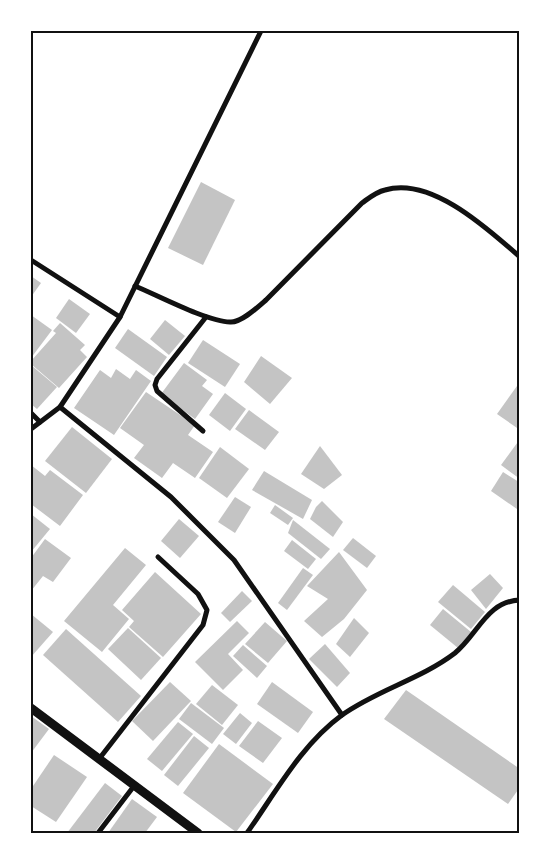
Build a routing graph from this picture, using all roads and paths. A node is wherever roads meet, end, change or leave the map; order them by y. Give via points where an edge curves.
1 (260, 31) edge
2 (520, 257) edge
3 (31, 260) edge
4 (135, 286) junction
5 (120, 317) junction
6 (206, 317) junction
7 (60, 408) junction
8 (31, 413) edge
9 (40, 422) junction
10 (31, 429) edge
11 (204, 431) dead end
12 (158, 557) dead end
13 (520, 600) edge
14 (31, 708) edge
15 (342, 715) junction
16 (99, 759) junction
17 (134, 786) junction
18 (98, 833) edge
19 (198, 833) edge
20 (247, 833) edge

1 - 4 street
2 - 6 street via 489,230 445,200 408,187 385,189 362,203 251,313 231,323
3 - 5 street
4 - 5 street
4 - 6 street
5 - 7 street
6 - 11 street via 155,385 157,391
7 - 9 street
7 - 15 street via 171,497 234,560
8 - 9 street
9 - 10 street
12 - 16 street via 198,594 207,610 203,625
13 - 15 street via 498,605 453,654
14 - 16 street
15 - 20 street via 310,744
16 - 17 street
17 - 18 street
17 - 19 street

